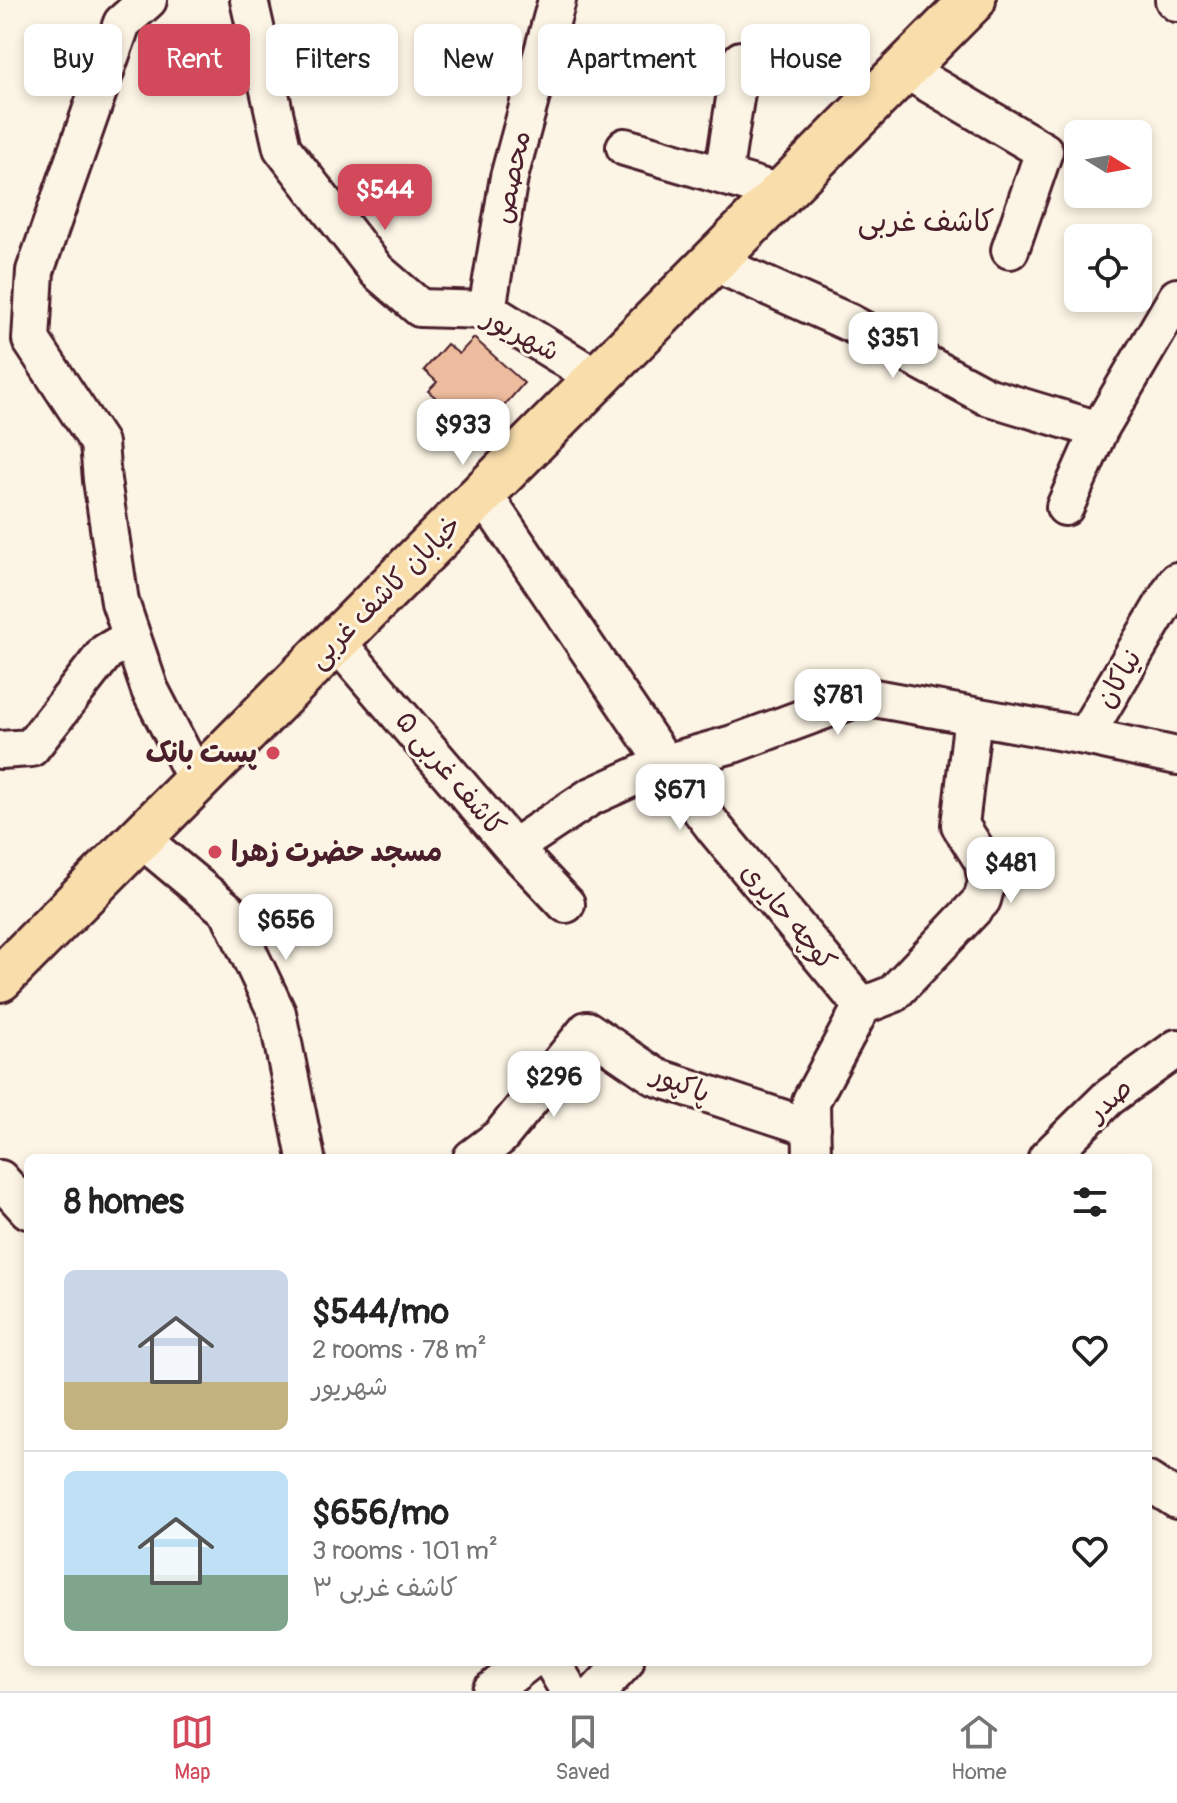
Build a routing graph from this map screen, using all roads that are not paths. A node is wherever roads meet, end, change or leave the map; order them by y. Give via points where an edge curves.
1 (148, 0) edge
2 (249, 0) edge
3 (557, 0) edge
4 (973, 0) edge
5 (741, 60) dead end
6 (904, 69) junction
7 (625, 147) dead end
8 (723, 176) junction
9 (781, 193) junction
10 (1010, 250) dead end
11 (713, 262) junction
12 (1177, 297) edge
13 (487, 310) junction
14 (597, 378) junction
15 (1099, 430) junction
16 (483, 494) junction
17 (1065, 507) dead end
18 (1177, 581) edge
19 (132, 637) junction
20 (336, 641) junction
21 (973, 716) junction
22 (1085, 736) junction
23 (0, 750) edge
24 (1177, 756) edge
25 (665, 763) junction
26 (197, 781) junction
27 (140, 838) junction
28 (513, 848) junction
29 (566, 904) dead end
30 (0, 979) edge
31 (862, 1006) junction
32 (1177, 1048) edge
33 (812, 1143) edge
34 (491, 1153) edge
35 (305, 1154) edge
36 (1051, 1154) edge
37 (0, 1179) edge
38 (24, 1206) edge
39 (1152, 1484) edge
40 (1177, 1500) edge
41 (523, 1666) edge
42 (554, 1666) edge
43 (621, 1666) edge
44 (491, 1691) edge
45 (569, 1691) edge
46 (598, 1691) edge

1 - 19 street via 122,23 40,256 31,340 99,443 120,602
2 - 13 street, شهریور via 282,148 377,271 420,308
3 - 13 street, محصص via 509,177
4 - 6 main road, خیابان کاشف غربی
5 - 8 street
6 - 9 main road, خیابان کاشف غربی
6 - 10 street via 1044,151
7 - 8 street
8 - 9 street
9 - 11 main road, خیابان کاشف غربی
11 - 14 main road, خیابان کاشف غربی
11 - 15 street via 850,323 986,396
12 - 15 street
13 - 14 street, شهریور
14 - 16 main road, خیابان کاشف غربی
15 - 17 street
16 - 20 main road, خیابان کاشف غربی
16 - 25 street, کوچه حایری
18 - 22 street, نیاکان
19 - 23 street via 106,652 31,748
19 - 26 street via 150,690
20 - 26 main road, خیابان کاشف غربی
20 - 28 street, کاشف غربی ۵
21 - 22 street
21 - 25 street via 863,696
21 - 31 street via 960,825 983,861 987,882 982,900 893,994
22 - 24 street
25 - 28 street via 590,797
25 - 31 street, کوچه حایری
26 - 27 main road, خیابان کاشف غربی
27 - 30 main road, خیابان کاشف غربی
27 - 35 street via 229,912 277,1013
28 - 29 street, کاشف غربی ۵
31 - 33 street via 811,1101
32 - 36 street, صدر via 1108,1098
33 - 34 street, پاکپور via 656,1077 587,1030
37 - 38 street
39 - 40 street
41 - 44 street
42 - 45 street
43 - 46 street

